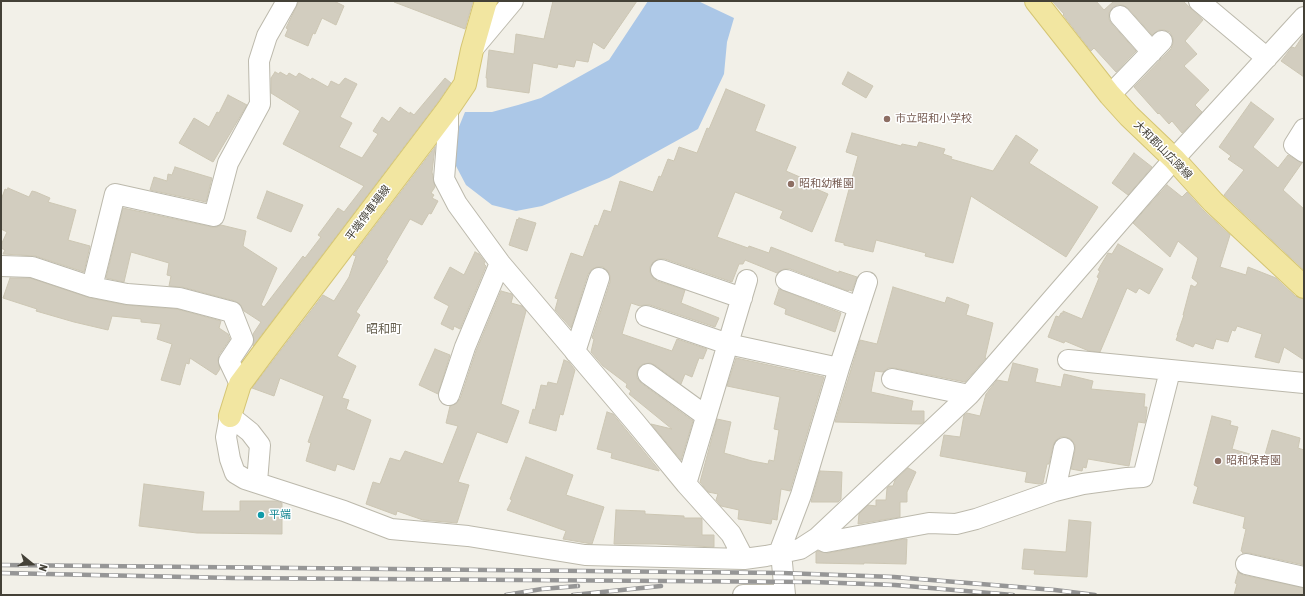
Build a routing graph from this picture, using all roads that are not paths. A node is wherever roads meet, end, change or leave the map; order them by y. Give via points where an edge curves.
1 (288, 1) edge
2 (486, 1) edge
3 (513, 1) edge
4 (1036, 1) edge
5 (1199, 1) edge
6 (1120, 16) dead end
7 (1304, 17) edge
8 (472, 50) junction
9 (1267, 58) junction
10 (1110, 95) junction
11 (448, 109) junction
12 (1304, 129) edge
13 (1304, 152) edge
14 (1174, 159) junction
15 (500, 263) junction
16 (1, 266) edge
17 (661, 270) dead end
18 (599, 278) dead end
19 (786, 280) dead end
20 (867, 282) dead end
21 (92, 287) junction
22 (1304, 287) edge
23 (859, 307) junction
24 (646, 316) dead end
25 (728, 344) junction
26 (575, 352) junction
27 (1068, 360) dead end
28 (839, 368) junction
29 (1170, 371) junction
30 (648, 374) dead end
31 (892, 380) dead end
32 (1304, 383) edge
33 (240, 384) junction
34 (449, 395) dead end
35 (969, 395) junction
36 (230, 416) junction
37 (706, 416) junction
38 (1064, 448) dead end
39 (257, 482) junction
40 (686, 484) junction
41 (1056, 491) junction
42 (817, 538) junction
43 (779, 553) junction
44 (744, 559) junction
45 (1246, 564) dead end
46 (1304, 577) edge
47 (743, 595) edge

1 - 21 street via 267,36 259,61 260,104 228,163 214,216 116,194
2 - 8 main road, 平端停車場線
3 - 8 street
4 - 10 main road, 大和郡山広陵線
5 - 9 street
6 - 10 street via 1157,46
7 - 9 street
8 - 11 main road, 平端停車場線 via 465,84
9 - 14 street
10 - 14 main road, 大和郡山広陵線
11 - 15 street via 444,179 457,204
11 - 33 main road, 平端停車場線
12 - 13 street via 1294,145
14 - 22 main road, 大和郡山広陵線 via 1213,202
14 - 35 street
15 - 26 street
15 - 34 street via 465,347
16 - 21 street via 32,267
17 - 25 street via 744,289
18 - 26 street
19 - 23 street
20 - 23 street
21 - 33 street via 127,294 179,298 232,312 243,340 229,361
23 - 28 street
24 - 25 street
25 - 28 street
25 - 37 street
26 - 40 street
27 - 29 street
28 - 43 street via 801,495
29 - 32 street
29 - 41 street via 1143,477 1083,484
30 - 37 street
31 - 35 street
33 - 36 main road, 平端停車場線
35 - 42 street
36 - 39 street via 250,432 260,445
36 - 39 street via 226,437 235,473
37 - 40 street
38 - 41 street
39 - 44 street via 391,529 468,536 585,555
40 - 44 street via 731,534
41 - 42 street via 956,524 929,523 826,542
42 - 43 street via 800,549
43 - 44 street
43 - 47 street via 785,595
45 - 46 street

